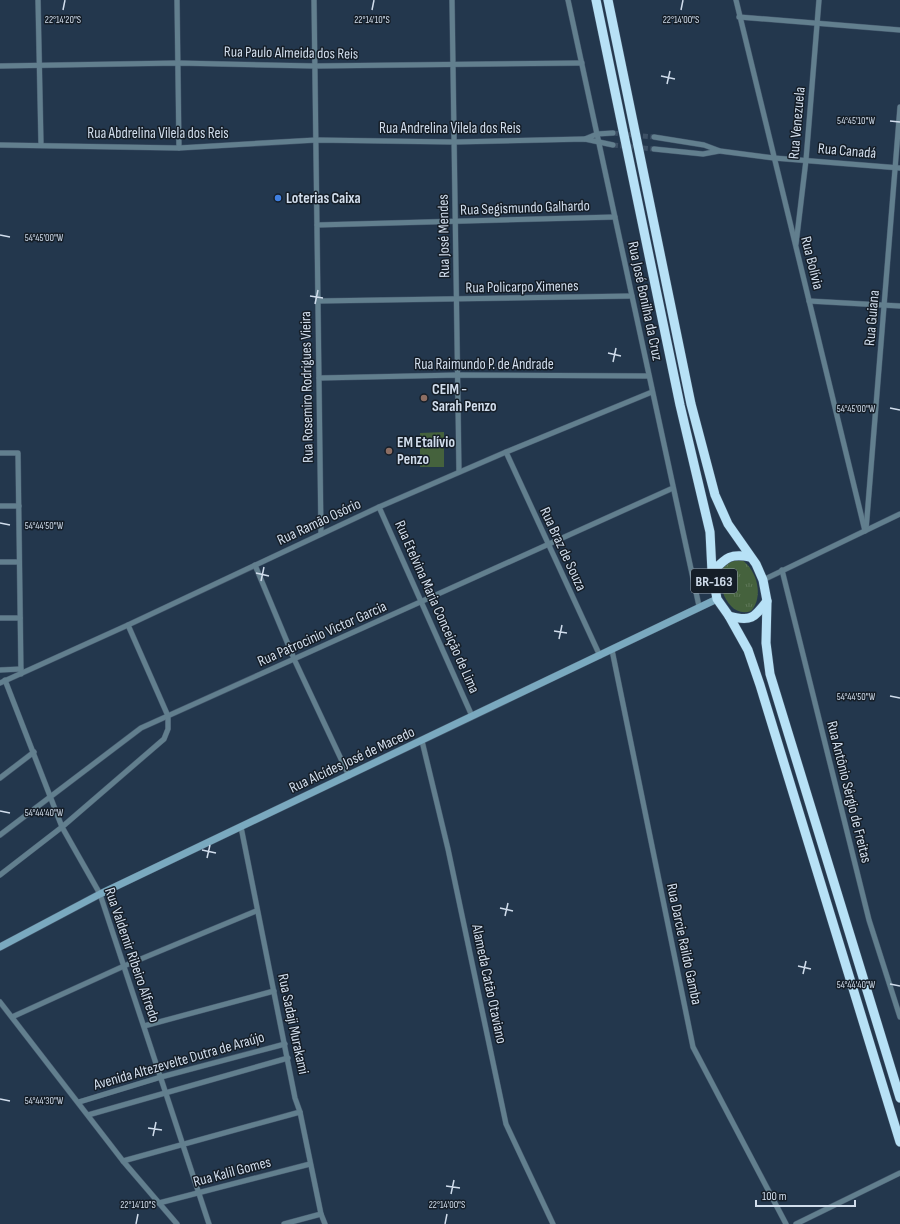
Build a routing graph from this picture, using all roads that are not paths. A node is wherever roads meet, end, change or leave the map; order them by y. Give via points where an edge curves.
1 (38, 0) edge
2 (177, 0) edge
3 (314, 0) edge
4 (452, 0) edge
5 (568, 0) edge
6 (596, 0) edge
7 (608, 0) edge
8 (736, 0) edge
9 (819, 0) edge
10 (739, 16) junction
11 (817, 23) junction
12 (900, 30) edge
13 (178, 63) junction
14 (582, 63) junction
15 (39, 65) junction
16 (453, 65) junction
17 (0, 66) edge
18 (315, 66) junction
19 (900, 107) edge
20 (613, 133) tunnel mouth
21 (597, 134) junction
22 (654, 137) tunnel mouth
23 (585, 139) junction
24 (316, 140) junction
25 (454, 142) junction
26 (599, 143) junction
27 (41, 144) junction
28 (0, 145) edge
29 (613, 145) tunnel mouth
30 (179, 148) junction
31 (654, 149) tunnel mouth
32 (720, 151) junction
33 (774, 158) junction
34 (806, 160) junction
35 (898, 168) edge
36 (615, 217) junction
37 (456, 222) junction
38 (317, 225) junction
39 (796, 247) junction
40 (632, 296) junction
41 (457, 300) junction
42 (318, 301) junction
43 (809, 301) junction
44 (885, 305) junction
45 (900, 306) edge
46 (458, 375) junction
47 (649, 376) junction
48 (319, 378) junction
49 (652, 392) junction
50 (506, 452) junction
51 (0, 453) edge
52 (459, 472) junction
53 (673, 488) junction
54 (0, 506) edge
55 (19, 506) junction
56 (379, 507) junction
57 (900, 514) edge
58 (865, 531) junction
59 (321, 534) junction
60 (547, 544) junction
61 (750, 557) junction
62 (0, 562) edge
63 (19, 562) junction
64 (254, 565) junction
65 (782, 570) junction
66 (712, 572) junction
67 (763, 580) junction
68 (717, 598) junction
69 (767, 601) junction
70 (422, 602) junction
71 (699, 606) junction
72 (729, 616) junction
73 (0, 618) edge
74 (20, 618) junction
75 (128, 625) junction
76 (612, 650) junction
77 (600, 656) junction
78 (295, 661) junction
79 (0, 670) edge
80 (21, 671) junction
81 (2, 682) edge
82 (168, 716) junction
83 (472, 716) junction
84 (422, 741) junction
85 (34, 752) junction
86 (349, 776) junction
87 (0, 778) edge
88 (50, 798) junction
89 (62, 827) junction
90 (241, 827) junction
91 (0, 835) edge
92 (0, 875) edge
93 (100, 894) junction
94 (256, 911) junction
95 (0, 947) edge
96 (124, 966) junction
97 (274, 991) junction
98 (0, 1002) edge
99 (12, 1017) junction
100 (900, 1017) edge
101 (144, 1026) junction
102 (285, 1044) junction
103 (288, 1058) junction
104 (161, 1077) junction
105 (166, 1093) junction
106 (900, 1098) edge
107 (79, 1102) junction
108 (300, 1112) junction
109 (88, 1115) junction
110 (900, 1142) edge
111 (183, 1146) junction
112 (123, 1161) junction
113 (310, 1164) junction
114 (899, 1173) edge
115 (199, 1193) junction
116 (159, 1203) junction
117 (321, 1214) junction
118 (177, 1224) edge
119 (209, 1224) edge
120 (284, 1224) edge
121 (325, 1224) edge
122 (553, 1224) edge
123 (786, 1224) edge
124 (796, 1224) edge

1 - 15 street
2 - 13 street
3 - 18 street, Rua Rosemiro Rodrigues Vieira
4 - 16 street, Rua José Mendes
5 - 14 street, Rua José Bonilha da Cruz
6 - 66 highway, BR-163 via 680,405 710,532
7 - 61 highway, BR-163 via 691,404 715,495 728,524
8 - 10 street, Rua Bolívia
9 - 11 street, Rua Venezuela
10 - 11 street
10 - 33 street, Rua Bolívia
11 - 12 street
11 - 34 street, Rua Venezuela
13 - 15 street, Rua Paulo Almeida dos Reis
13 - 18 street, Rua Paulo Almeida dos Reis
13 - 30 street
14 - 16 street, Rua Paulo Almeida dos Reis
14 - 21 street, Rua José Bonilha da Cruz
15 - 17 street, Rua Paulo Almeida dos Reis
15 - 27 street
16 - 18 street, Rua Paulo Almeida dos Reis
16 - 25 street, Rua José Mendes
18 - 24 street, Rua Rosemiro Rodrigues Vieira
19 - 35 street, Rua Guiana
20 - 21 street
21 - 23 street
21 - 26 street, Rua José Bonilha da Cruz
22 - 32 street via 704,145
23 - 25 street, Rua Andrelina Vilela dos Reis
23 - 26 street
24 - 25 street, Rua Andrelina Vilela dos Reis
24 - 30 street, Rua Abdrelina Vilela dos Reis
24 - 38 street, Rua Rosemiro Rodrigues Vieira
25 - 37 street, Rua José Mendes
26 - 29 street
26 - 36 street, Rua José Bonilha da Cruz
27 - 28 street, Rua Abdrelina Vilela dos Reis
27 - 30 street, Rua Abdrelina Vilela dos Reis
31 - 32 street via 703,154
32 - 33 street, Rua Canadá
33 - 34 street, Rua Canadá
33 - 39 street, Rua Bolívia
34 - 35 street, Rua Canadá
34 - 39 street, Rua Venezuela
35 - 44 street, Rua Guiana
36 - 37 street, Rua Segismundo Galhardo
36 - 40 street, Rua José Bonilha da Cruz
37 - 38 street, Rua Segismundo Galhardo
37 - 41 street, Rua José Mendes
38 - 42 street, Rua Rosemiro Rodrigues Vieira
39 - 43 street, Rua Bolívia
40 - 41 street, Rua Policarpo Ximenes
40 - 47 street, Rua José Bonilha da Cruz
41 - 42 street, Rua Policarpo Ximenes
41 - 46 street, Rua José Mendes
42 - 48 street, Rua Rosemiro Rodrigues Vieira
43 - 44 street
43 - 58 street, Rua Bolívia
44 - 45 street
44 - 58 street, Rua Guiana
46 - 47 street, Rua Raimundo P. de Andrade
46 - 48 street, Rua Raimundo P. de Andrade
46 - 52 street, Rua José Mendes
47 - 49 street, Rua José Bonilha da Cruz
48 - 59 street, Rua Rosemiro Rodrigues Vieira
49 - 50 street, Rua Ramão Osório
49 - 53 street, Rua José Bonilha da Cruz
50 - 52 street, Rua Ramão Osório
50 - 60 street, Rua Braz de Souza
51 - 55 street via 18,453
52 - 56 street, Rua Ramão Osório
53 - 60 street, Rua Patrocinio Victor Garcia
53 - 71 street, Rua José Bonilha da Cruz
54 - 55 street
55 - 63 street
56 - 59 street, Rua Ramão Osório
56 - 70 street, Rua Etelvina Maria Conceição de Lima
57 - 58 street
58 - 65 street
59 - 64 street, Rua Ramão Osório
60 - 70 street, Rua Patrocinio Victor Garcia
60 - 77 street, Rua Braz de Souza
61 - 66 highway via 739,555 727,558
61 - 67 highway, BR-163
62 - 63 street
63 - 74 street
64 - 75 street, Rua Ramão Osório
64 - 78 street
65 - 67 street
65 - 100 street, Rua Antônio Sérgio de Freitas via 869,920
66 - 68 highway, BR-163
67 - 69 highway, BR-163
68 - 71 street, Rua Alcídes José de Macedo
68 - 72 highway, BR-163
69 - 72 highway via 757,614 750,618 742,620
69 - 106 highway, BR-163 via 766,643 770,674
70 - 78 street, Rua Patrocinio Victor Garcia
70 - 83 street, Rua Etelvina Maria Conceição de Lima
71 - 76 street, Rua Alcídes José de Macedo
72 - 110 highway, BR-163 via 748,650 760,685
73 - 74 street
74 - 80 street
75 - 80 street, Rua Ramão Osório
75 - 82 street
76 - 77 street, Rua Alcídes José de Macedo
76 - 123 street, Rua Darcie Raildo Gamba via 693,1047
77 - 83 street, Rua Alcídes José de Macedo
78 - 82 street, Rua Patrocinio Victor Garcia
78 - 86 street
79 - 80 street
80 - 81 street, Rua Ramão Osório
81 - 85 street, Rua Valdemir Ribeiro Alfredo
82 - 88 street, Rua Patrocinio Victor Garcia via 142,728
82 - 89 street via 168,729 164,739
83 - 84 street, Rua Alcídes José de Macedo
84 - 86 street, Rua Alcídes José de Macedo
84 - 122 street, Alameda Catão Otaviano via 448,849 506,1124
85 - 87 street
85 - 88 street, Rua Valdemir Ribeiro Alfredo
86 - 90 street, Rua Alcídes José de Macedo
88 - 89 street, Rua Valdemir Ribeiro Alfredo
88 - 91 street, Rua Patrocinio Victor Garcia
89 - 92 street
89 - 93 street, Rua Valdemir Ribeiro Alfredo
90 - 93 street, Rua Alcídes José de Macedo
90 - 94 street, Rua Sadaji Murakami
93 - 95 street, Rua Alcídes José de Macedo
93 - 96 street, Rua Valdemir Ribeiro Alfredo
94 - 96 street
94 - 97 street, Rua Sadaji Murakami
96 - 99 street
96 - 101 street, Rua Valdemir Ribeiro Alfredo
97 - 101 street
97 - 102 street, Rua Sadaji Murakami
98 - 99 street
99 - 107 street
101 - 104 street, Rua Valdemir Ribeiro Alfredo
102 - 103 street, Rua Sadaji Murakami
102 - 104 street, Avenida Altezevelte Dutra de Araújo
103 - 105 street, Avenida Altezevelte Dutra de Araújo
103 - 108 street, Rua Sadaji Murakami
104 - 105 street, Rua Valdemir Ribeiro Alfredo
104 - 107 street, Avenida Altezevelte Dutra de Araújo
105 - 109 street, Avenida Altezevelte Dutra de Araújo
105 - 111 street, Rua Valdemir Ribeiro Alfredo
107 - 109 street
108 - 111 street
108 - 113 street, Rua Sadaji Murakami
109 - 112 street
111 - 112 street
111 - 115 street, Rua Valdemir Ribeiro Alfredo
112 - 116 street
113 - 115 street, Rua Kalil Gomes
113 - 117 street, Rua Sadaji Murakami
114 - 124 street
115 - 116 street, Rua Kalil Gomes
115 - 119 street, Rua Valdemir Ribeiro Alfredo
116 - 118 street
117 - 120 street
117 - 121 street, Rua Sadaji Murakami

